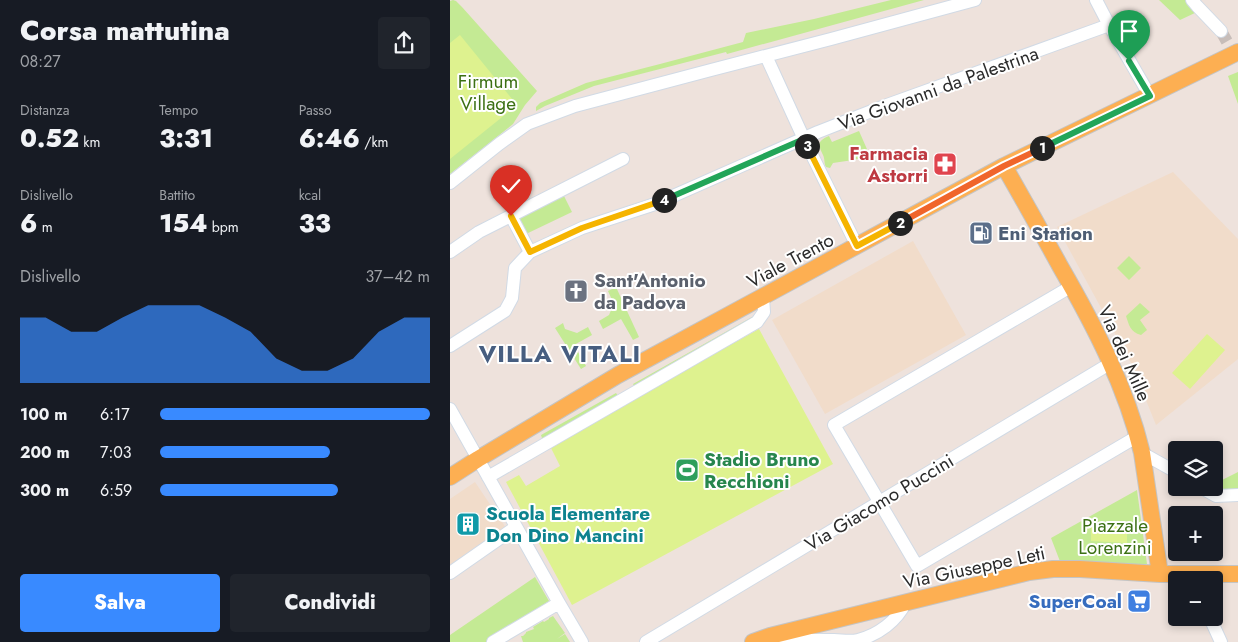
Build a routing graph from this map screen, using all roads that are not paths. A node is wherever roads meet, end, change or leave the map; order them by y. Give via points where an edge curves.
1 (975, 0) edge
2 (1096, 0) edge
3 (1192, 0) edge
4 (1109, 25) junction
5 (1221, 31) tunnel mouth
6 (1238, 52) edge
7 (766, 56) junction
8 (1150, 96) junction
9 (804, 139) junction
10 (623, 160) dead end
11 (1004, 166) junction
12 (450, 183) edge
13 (511, 216) junction
14 (857, 246) junction
15 (450, 252) edge
16 (530, 252) junction
17 (1072, 286) junction
18 (763, 297) junction
19 (450, 346) edge
20 (1111, 363) junction
21 (450, 409) edge
22 (1138, 436) junction
23 (1142, 453) junction
24 (478, 459) junction
25 (1168, 468) edge
26 (488, 477) junction
27 (450, 478) edge
28 (1238, 495) edge
29 (1223, 496) edge
30 (879, 502) junction
31 (516, 527) junction
32 (450, 573) edge
33 (1160, 574) junction
34 (1238, 574) edge
35 (1168, 575) edge
36 (1223, 575) edge
37 (906, 602) junction
38 (559, 603) junction
39 (1214, 626) edge
40 (770, 636) junction
41 (856, 641) edge
42 (493, 642) edge
43 (582, 642) edge
44 (646, 642) edge
45 (754, 642) edge
46 (1221, 642) edge

1 - 7 street
2 - 4 street
3 - 5 street
4 - 8 street
4 - 9 street, Via Giovanni da Palestrina via 887,104
6 - 8 main road, Viale Trento
7 - 9 street
7 - 12 street via 575,106 526,124
8 - 11 main road, Viale Trento
9 - 14 street
9 - 16 street, Via Giovanni da Palestrina via 655,204 582,228
10 - 13 street
11 - 14 main road, Viale Trento
11 - 17 main road, Via dei Mille
13 - 15 street
13 - 16 street
14 - 18 main road, Viale Trento
16 - 19 street, Via Giovanni da Palestrina via 515,268 512,298 505,311
17 - 20 main road, Via dei Mille
17 - 30 street via 834,425
18 - 24 main road, Viale Trento via 618,375
18 - 26 street via 764,312 757,322
20 - 22 main road, Via dei Mille
20 - 30 street, Via Giacomo Puccini
21 - 24 street
22 - 23 main road, Via dei Mille
22 - 30 street via 917,566
23 - 25 street
23 - 33 main road, Via dei Mille
24 - 26 street
24 - 27 main road, Viale Trento
26 - 31 street
28 - 29 street
30 - 44 street, Via Giacomo Puccini
31 - 32 street
31 - 38 street
33 - 35 main road, Via Giuseppe Leti
33 - 37 main road, Via Giuseppe Leti via 1080,569 1028,572
34 - 36 main road, Via Giuseppe Leti
37 - 40 main road, Via Giuseppe Leti
37 - 41 street via 891,622
38 - 42 street
38 - 43 street
39 - 46 street
40 - 41 street
40 - 45 main road, Via Giuseppe Leti

